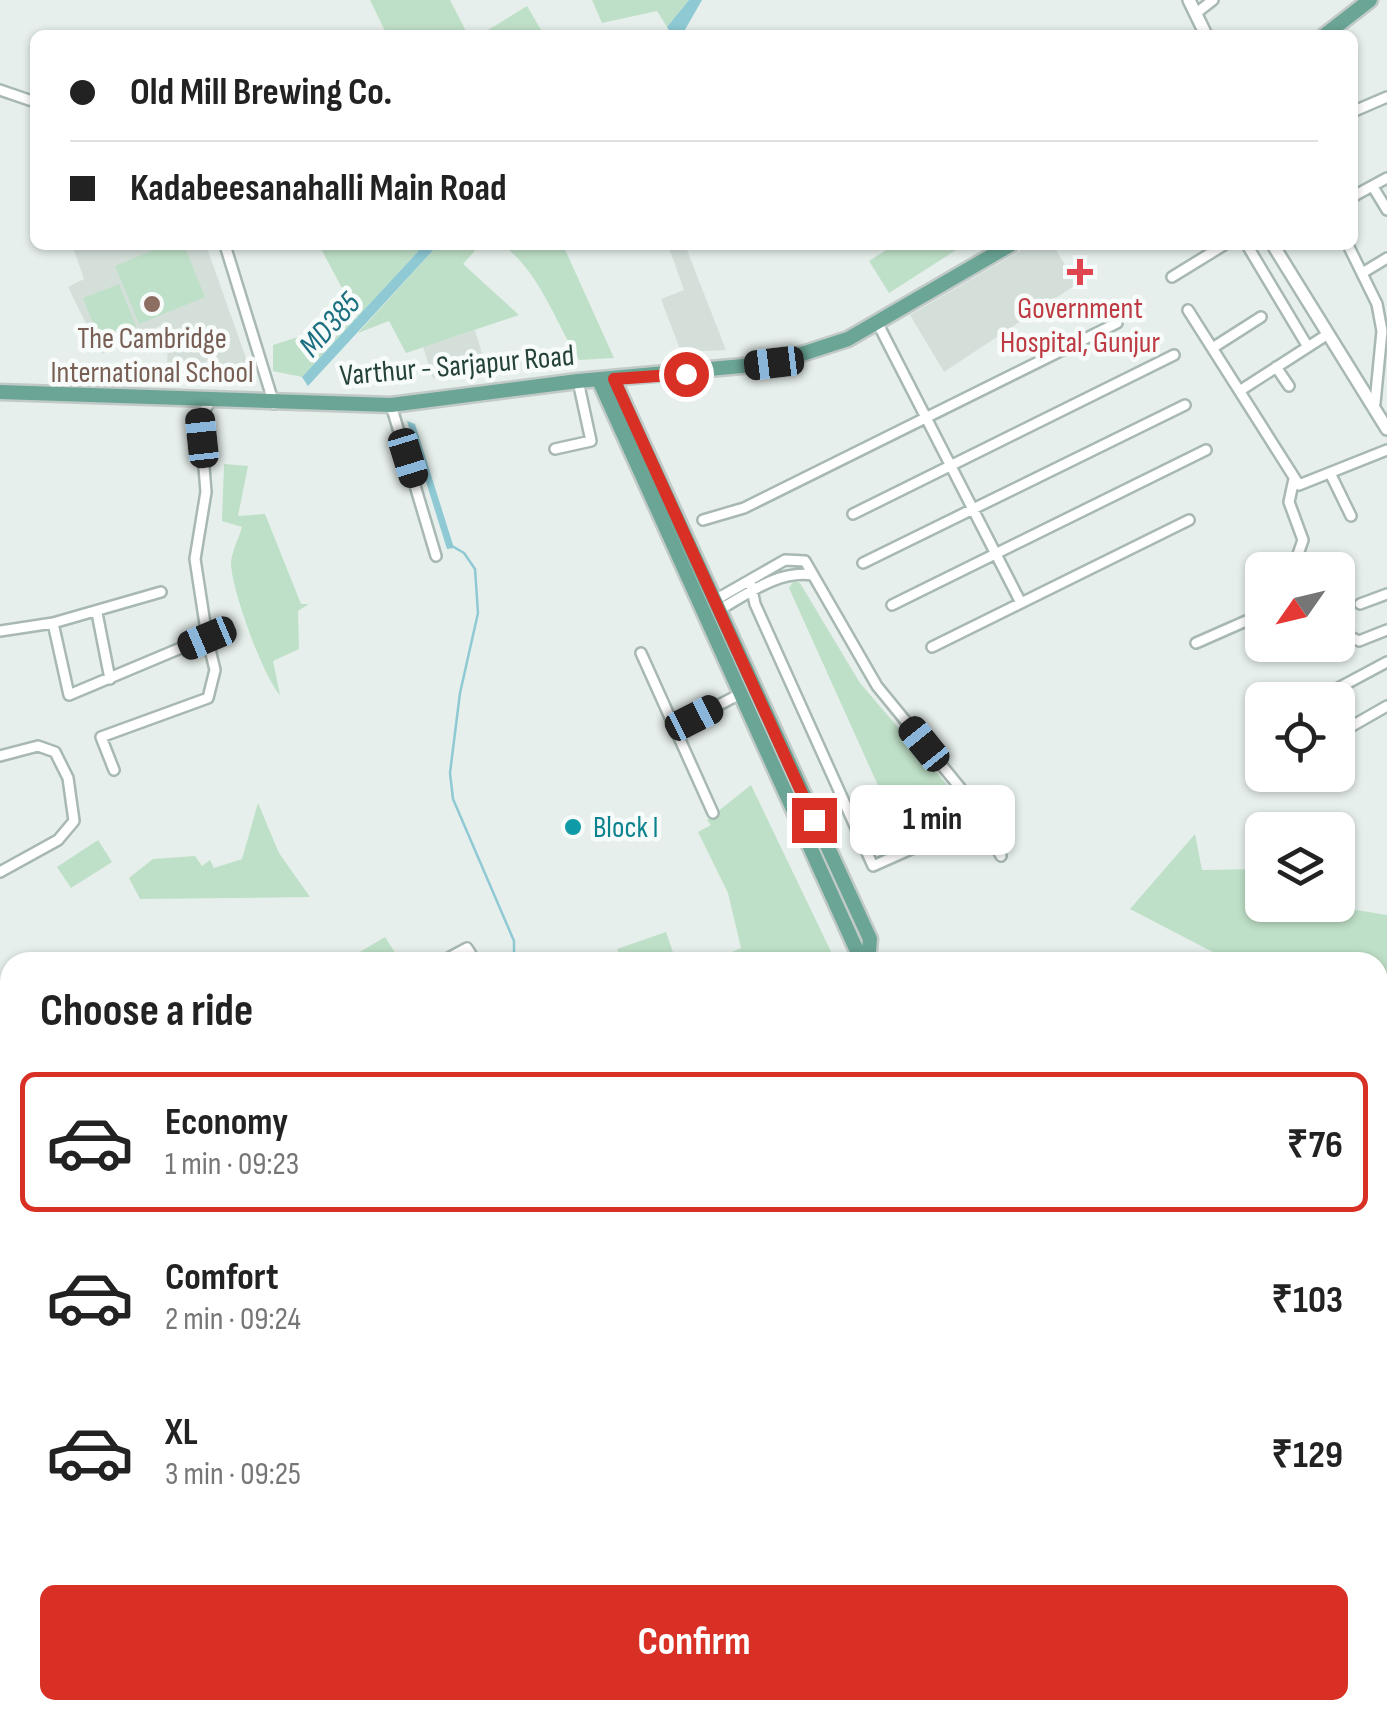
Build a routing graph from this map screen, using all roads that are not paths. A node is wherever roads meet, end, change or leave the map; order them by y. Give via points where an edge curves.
1 (1189, 0) edge
2 (1213, 0) edge
3 (1370, 0) edge
4 (1195, 14) junction
5 (1203, 30) edge
6 (1331, 30) edge
7 (0, 90) edge
8 (1387, 97) edge
9 (30, 100) edge
10 (1358, 109) edge
11 (1387, 178) edge
12 (1372, 187) junction
13 (1358, 194) edge
14 (1387, 210) edge
15 (227, 250) edge
16 (1001, 250) edge
17 (1216, 250) edge
18 (1251, 250) edge
19 (1276, 250) edge
20 (1351, 250) edge
21 (1387, 258) edge
22 (1364, 272) junction
23 (1172, 277) dead end
24 (1188, 310) dead end
25 (1261, 316) dead end
26 (877, 322) junction
27 (1116, 324) dead end
28 (1328, 334) junction
29 (1384, 341) edge
30 (1308, 346) junction
31 (1214, 347) junction
32 (1174, 355) dead end
33 (1276, 367) junction
34 (606, 379) junction
35 (578, 381) junction
36 (1289, 386) dead end
37 (1241, 390) junction
38 (0, 392) edge
39 (210, 400) junction
40 (274, 404) junction
41 (1185, 405) dead end
42 (391, 406) junction
43 (1380, 407) edge
44 (926, 417) junction
45 (1387, 427) edge
46 (556, 449) dead end
47 (1206, 450) dead end
48 (1387, 450) edge
49 (951, 467) junction
50 (1330, 475) junction
51 (1294, 479) junction
52 (973, 509) junction
53 (853, 514) dead end
54 (1351, 516) dead end
55 (703, 520) dead end
56 (1189, 520) dead end
57 (1299, 552) edge
58 (996, 554) junction
59 (436, 556) dead end
60 (863, 563) dead end
61 (812, 575) junction
62 (750, 580) junction
63 (755, 591) junction
64 (161, 592) dead end
65 (1387, 594) edge
66 (1021, 604) junction
67 (1360, 604) dead end
68 (717, 605) junction
69 (892, 605) dead end
70 (96, 612) junction
71 (1245, 622) edge
72 (53, 623) junction
73 (1387, 630) edge
74 (0, 631) edge
75 (207, 638) junction
76 (1355, 639) edge
77 (1196, 644) dead end
78 (932, 648) dead end
79 (641, 652) dead end
80 (1387, 662) edge
81 (110, 679) junction
82 (1350, 682) edge
83 (738, 696) junction
84 (1387, 706) edge
85 (1355, 724) edge
86 (676, 728) junction
87 (0, 756) edge
88 (114, 770) dead end
89 (712, 813) dead end
90 (981, 818) junction
91 (1002, 856) dead end
92 (0, 872) edge
93 (860, 952) edge
94 (867, 952) edge

1 - 4 street
2 - 4 street
3 - 6 main road
4 - 5 street
7 - 9 street
8 - 10 street
11 - 12 street
12 - 13 street
12 - 14 street
15 - 40 street
16 - 26 main road, Varthur - Sarjapur Road
17 - 23 street
18 - 30 street
19 - 28 street
20 - 22 street
21 - 22 street
22 - 29 street
24 - 31 street
25 - 31 street
26 - 34 main road, Varthur - Sarjapur Road via 836,344 774,363
26 - 44 street
27 - 44 street
28 - 30 street
28 - 43 street
29 - 43 street
30 - 33 street
31 - 37 street
32 - 49 street
33 - 36 street
33 - 37 street
34 - 35 main road, Varthur - Sarjapur Road
34 - 68 main road
34 - 83 main road
35 - 42 main road, Varthur - Sarjapur Road
35 - 46 street via 591,441
37 - 51 street
38 - 39 main road, Varthur - Sarjapur Road
39 - 40 main road, Varthur - Sarjapur Road
39 - 75 street via 200,418 206,492 196,559
40 - 42 main road, Varthur - Sarjapur Road
41 - 52 street
42 - 59 street
43 - 45 street
44 - 49 street
44 - 55 street via 744,508
47 - 58 street
48 - 50 street
49 - 52 street
49 - 53 street
50 - 51 street via 1304,484
50 - 54 street
51 - 57 street via 1290,502 1303,540
52 - 58 street
52 - 60 street
56 - 66 street
58 - 66 street
58 - 69 street
61 - 62 street via 798,558
61 - 63 street via 794,572
61 - 90 street via 877,686
62 - 63 street
62 - 68 street
63 - 68 street
63 - 90 street via 873,866
64 - 70 street
65 - 67 street
66 - 78 street
68 - 94 main road via 870,939
70 - 72 street
70 - 81 street
71 - 77 street
72 - 74 street
72 - 81 street via 69,695
73 - 76 street
75 - 81 street
75 - 88 street via 215,670 208,698 101,737
79 - 86 street
80 - 82 street
83 - 86 street
83 - 93 main road
84 - 85 street
86 - 89 street
87 - 92 street via 38,746 55,752 68,778 74,821 58,840
90 - 91 street

